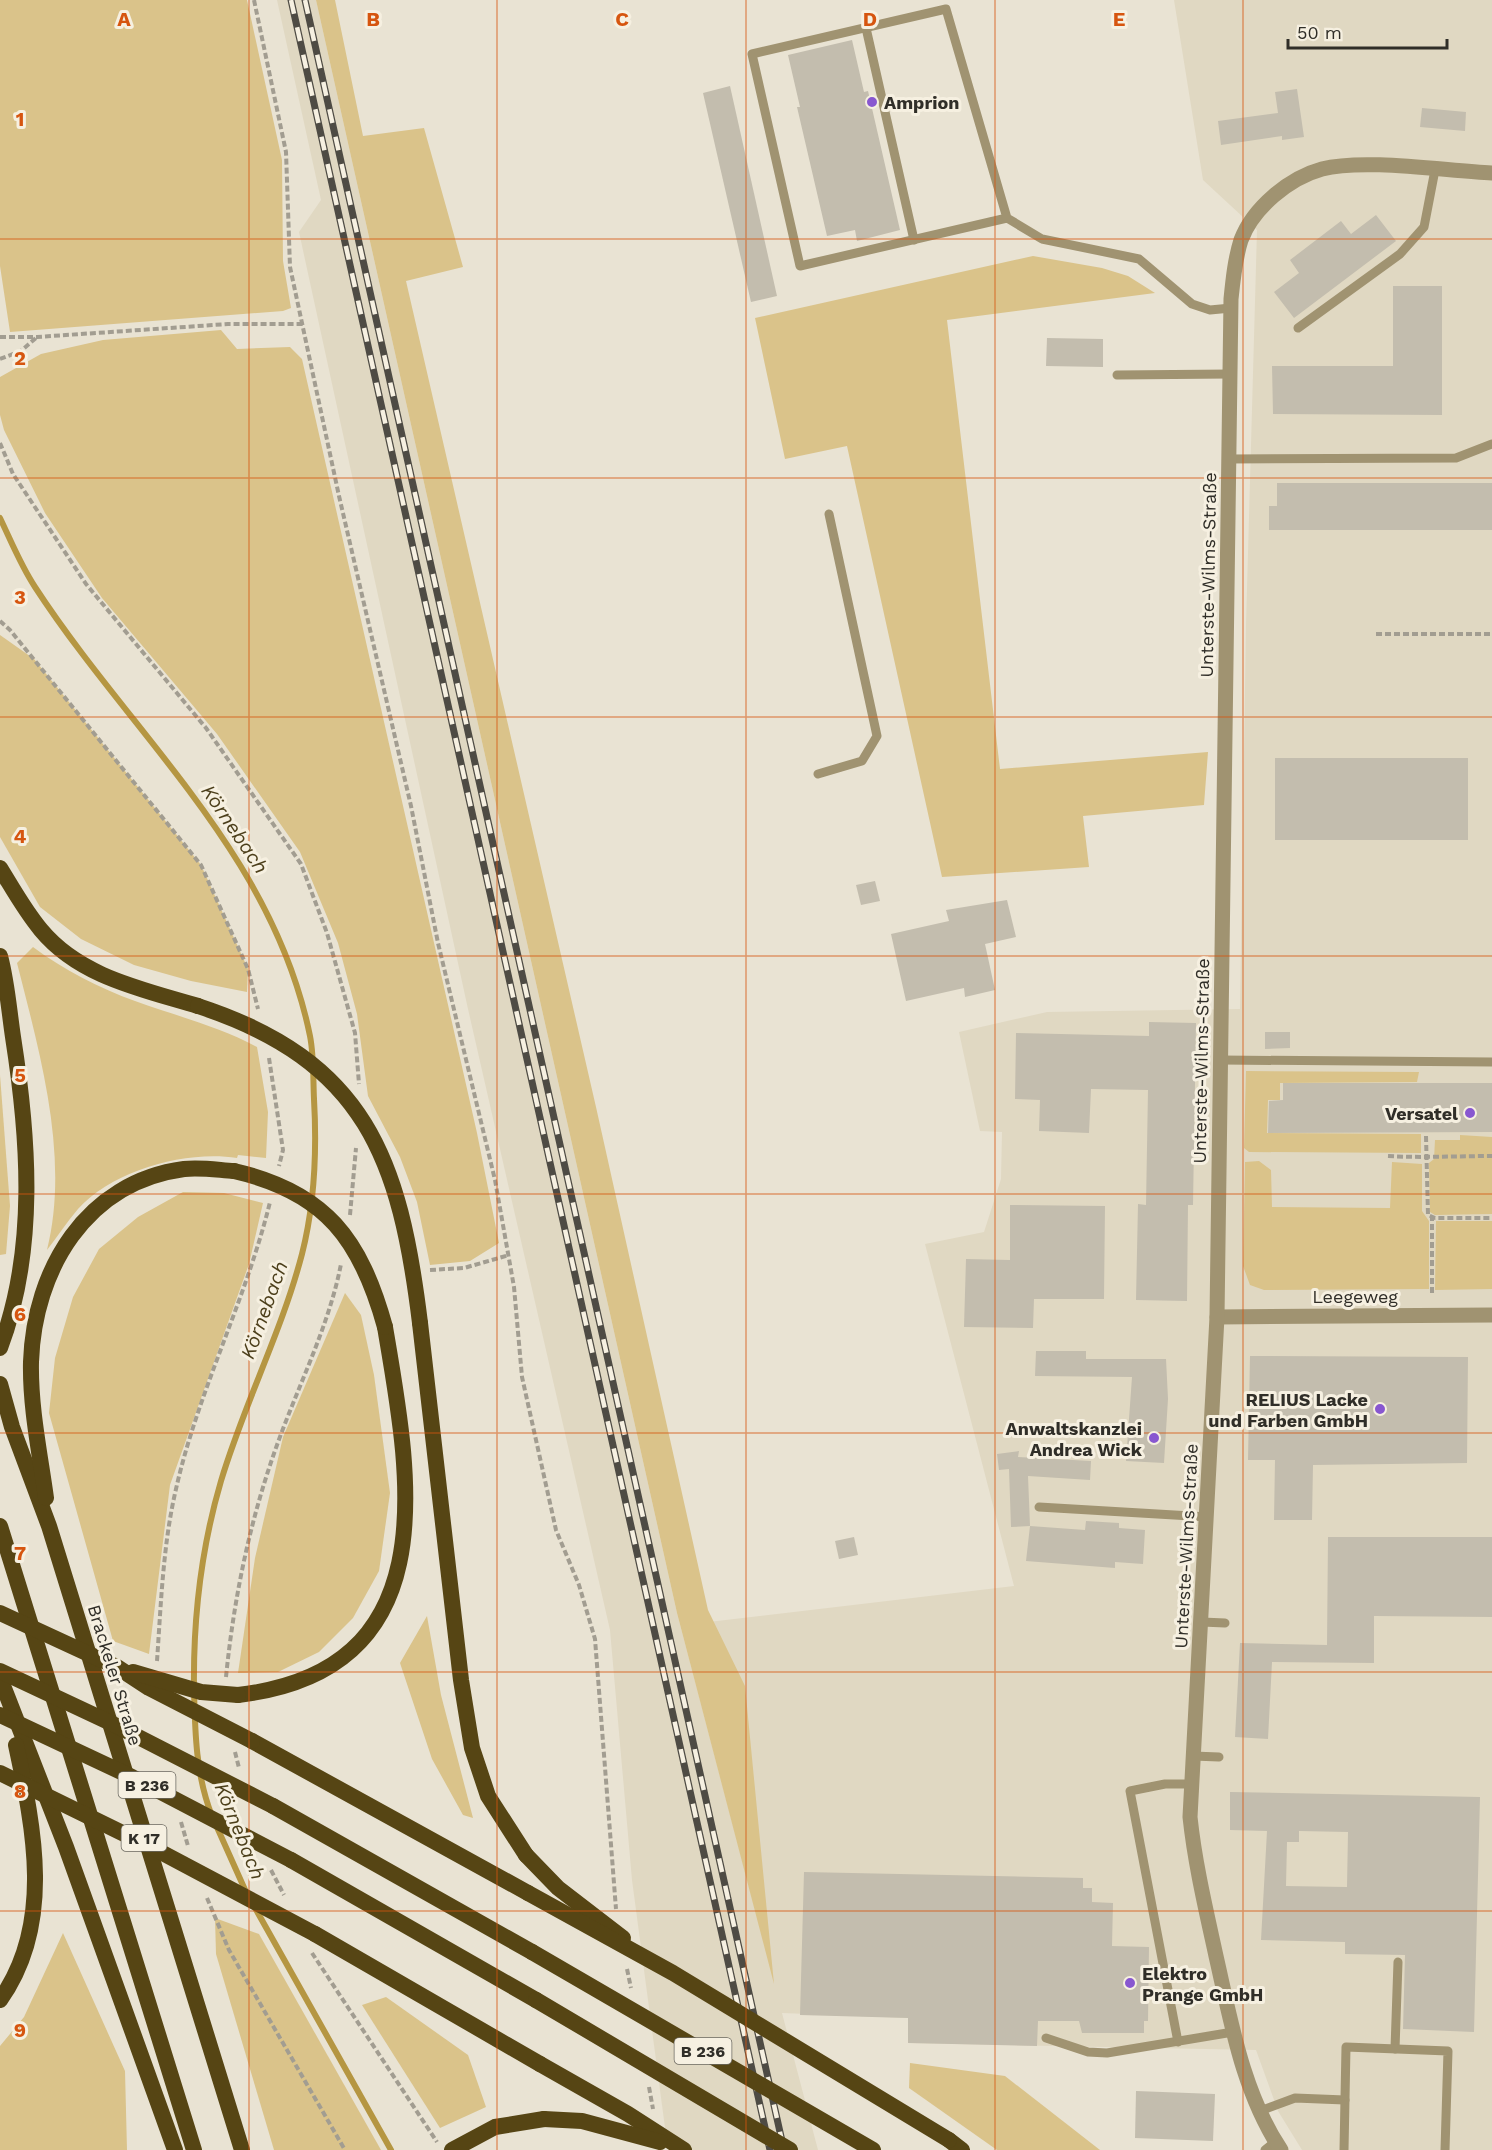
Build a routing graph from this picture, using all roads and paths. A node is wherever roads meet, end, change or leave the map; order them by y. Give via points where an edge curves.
1 (254, 0) edge
2 (866, 28) junction
3 (1436, 170) junction
4 (1492, 174) edge
5 (1007, 218) junction
6 (914, 240) junction
7 (1231, 308) junction
8 (303, 324) junction
9 (1298, 328) dead end
10 (0, 337) edge
11 (37, 338) junction
12 (0, 359) edge
13 (1230, 374) junction
14 (1117, 375) dead end
15 (0, 443) edge
16 (1492, 444) edge
17 (1229, 459) junction
18 (829, 514) dead end
19 (0, 621) edge
20 (1376, 634) dead end
21 (1492, 634) edge
22 (818, 774) dead end
23 (0, 868) edge
24 (0, 956) edge
25 (258, 1011) dead end
26 (268, 1053) dead end
27 (1221, 1060) junction
28 (1492, 1062) edge
29 (359, 1094) dead end
30 (1426, 1136) dead end
31 (357, 1137) dead end
32 (1388, 1156) dead end
33 (1492, 1156) edge
34 (1426, 1159) junction
35 (277, 1172) dead end
36 (272, 1194) dead end
37 (1432, 1217) junction
38 (1492, 1218) edge
39 (349, 1223) dead end
40 (343, 1254) dead end
41 (1432, 1293) dead end
42 (1492, 1315) edge
43 (1217, 1317) junction
44 (0, 1348) edge
45 (0, 1384) edge
46 (1039, 1507) dead end
47 (1208, 1517) junction
48 (0, 1526) edge
49 (49, 1526) junction
50 (0, 1612) edge
51 (1202, 1622) junction
52 (1225, 1623) dead end
53 (157, 1663) dead end
54 (117, 1667) junction
55 (0, 1671) edge
56 (0, 1678) edge
57 (231, 1691) junction
58 (3, 1708) edge
59 (232, 1740) dead end
60 (1193, 1756) junction
61 (1219, 1757) dead end
62 (240, 1772) dead end
63 (0, 1773) edge
64 (1192, 1784) junction
65 (178, 1813) dead end
66 (190, 1854) dead end
67 (269, 1863) dead end
68 (207, 1897) dead end
69 (287, 1904) dead end
70 (617, 1917) dead end
71 (311, 1939) junction
72 (1398, 1962) dead end
73 (626, 1964) dead end
74 (673, 1973) junction
75 (633, 1999) dead end
76 (0, 2000) edge
77 (1233, 2032) junction
78 (1046, 2038) dead end
79 (1178, 2042) junction
80 (1395, 2049) junction
81 (648, 2080) dead end
82 (1345, 2100) junction
83 (1260, 2111) junction
84 (654, 2115) dead end
85 (955, 2145) edge
86 (1274, 2147) edge
87 (175, 2150) edge
88 (194, 2150) edge
89 (242, 2150) edge
90 (345, 2150) edge
91 (442, 2150) edge
92 (452, 2150) edge
93 (683, 2150) edge
94 (790, 2150) edge
95 (873, 2150) edge
96 (1344, 2150) edge
97 (1445, 2150) edge

1 - 8 path via 286,152 289,256
2 - 5 lane via 946,9
2 - 6 lane
2 - 6 lane via 752,54 800,266
3 - 4 street, Unterste-Wilms-Straße
3 - 7 street, Unterste-Wilms-Straße via 1355,165 1321,169 1295,181 1254,216 1242,239 1234,267
3 - 9 lane via 1424,227 1400,254
5 - 6 lane
5 - 7 lane via 1042,239 1139,259 1192,304 1210,310
7 - 13 street, Unterste-Wilms-Straße
8 - 11 path via 228,324
8 - 70 path via 438,943 495,1180 514,1287 522,1377 555,1530 579,1585 595,1639
10 - 11 path
11 - 12 path via 21,351
13 - 14 lane
13 - 17 street, Unterste-Wilms-Straße
15 - 29 path via 13,474 86,585 206,728 301,864 327,933 355,1033
16 - 17 lane via 1456,458
17 - 27 street, Unterste-Wilms-Straße
18 - 22 lane via 877,736 862,761
19 - 25 path via 201,865 248,969
20 - 21 path
23 - 74 highway, bridge via 42,931 88,969 252,1026 299,1053 337,1086 362,1117 376,1143 404,1219 413,1262 459,1669 472,1748 488,1796 526,1855 558,1888
24 - 44 highway via 20,1085 27,1187 16,1291
26 - 35 path via 283,1150
27 - 28 lane
27 - 43 street, Unterste-Wilms-Straße
30 - 34 path
31 - 39 path
32 - 34 path
33 - 34 path via 1436,1155
34 - 37 path via 1426,1211
36 - 53 path via 258,1250 176,1489 162,1586
37 - 38 path
37 - 41 path
40 - 57 path via 330,1305 276,1446 250,1528 230,1635
42 - 43 street, Leegeweg
43 - 47 street, Unterste-Wilms-Straße
45 - 49 highway, Brackeler Straße
46 - 47 lane
47 - 51 street, Unterste-Wilms-Straße
48 - 88 highway, K 17
49 - 57 highway, bridge via 33,1395 34,1329 43,1288 57,1256 77,1226 136,1183 185,1168 234,1171 277,1183 317,1206 361,1260 374,1286 385,1327 407,1493 404,1543 389,1599 351,1651 299,1682 267,1692
49 - 89 highway, Brackeler Straße / K 17
50 - 54 highway, bridge
51 - 52 lane
51 - 60 street, Unterste-Wilms-Straße
54 - 57 highway, bridge via 201,1692
54 - 74 highway, bridge
55 - 95 highway, B 236, bridge via 273,1806
56 - 58 highway
58 - 76 highway via 33,1823 36,1872 24,1951
58 - 87 highway via 66,1846
58 - 94 highway, B 236, bridge via 291,1860
59 - 62 path
60 - 61 lane
60 - 64 street, Unterste-Wilms-Straße
63 - 71 highway, bridge via 155,1849
64 - 77 street, Unterste-Wilms-Straße via 1194,1856
64 - 79 lane via 1165,1784 1130,1791
65 - 66 path
67 - 69 path
68 - 90 path via 229,1950
71 - 91 path via 317,1964
71 - 93 highway, bridge via 540,2064
72 - 80 lane
73 - 75 path
74 - 85 highway, bridge
77 - 79 lane
77 - 83 street, Unterste-Wilms-Straße
78 - 79 lane via 1088,2052 1107,2053
80 - 82 lane via 1346,2047
80 - 97 lane via 1448,2051
81 - 84 path
82 - 83 lane via 1295,2098
82 - 96 lane
83 - 86 street, Unterste-Wilms-Straße
92 - 93 highway, bridge via 495,2127 544,2120 582,2121

